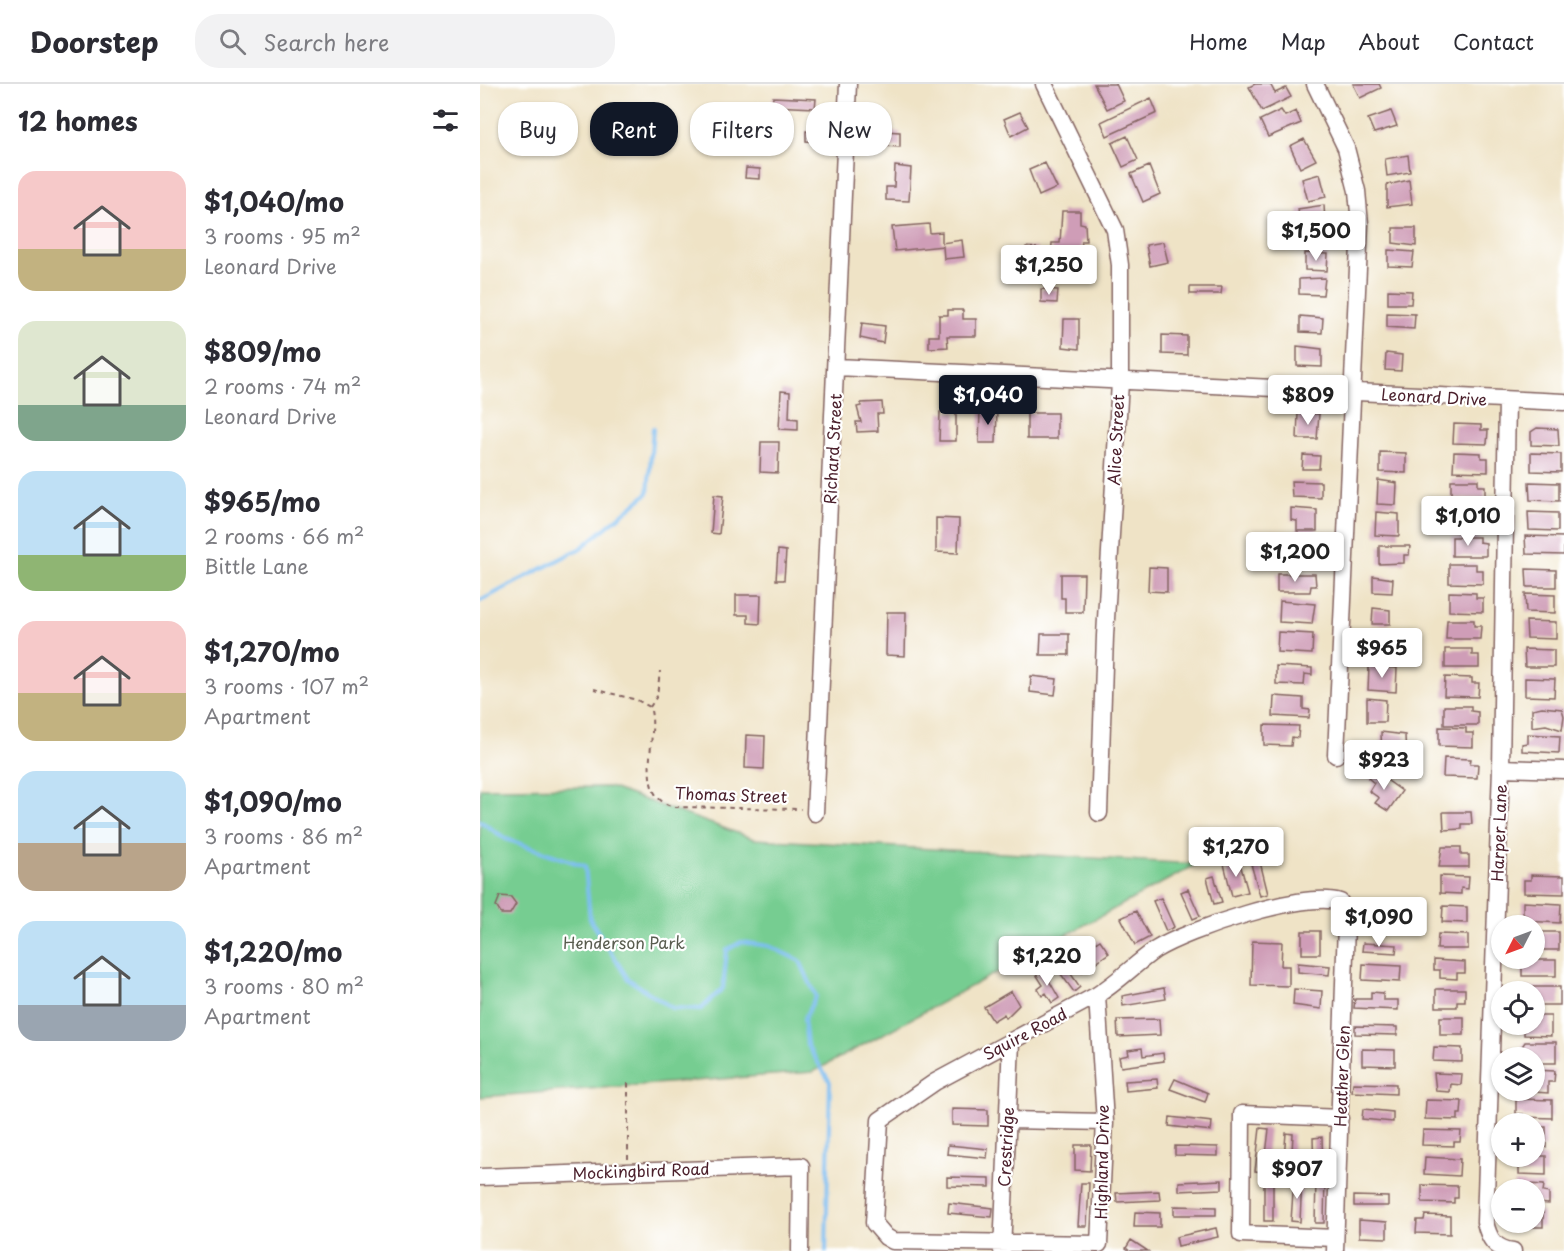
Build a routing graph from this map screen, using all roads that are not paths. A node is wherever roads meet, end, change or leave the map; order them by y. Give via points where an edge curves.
1 (848, 84) edge
2 (1044, 84) edge
3 (1315, 84) edge
4 (837, 367) junction
5 (1120, 382) junction
6 (1352, 393) junction
7 (1508, 400) junction
8 (1564, 402) edge
9 (1336, 755) dead end
10 (1501, 768) junction
11 (1564, 770) edge
12 (815, 810) road end
13 (1099, 813) dead end
14 (1340, 902) joint
15 (1097, 995) junction
16 (1011, 1042) junction
17 (1340, 1118) junction
18 (880, 1120) joint
19 (1008, 1120) junction
20 (1105, 1122) junction
21 (480, 1177) edge
22 (1335, 1245) edge
23 (1002, 1246) edge
24 (800, 1251) edge
25 (1512, 1251) edge

1 - 4 street, Richard Street
2 - 5 street, Alice Street via 1115,230 1120,265
3 - 6 street via 1346,148 1357,191 1360,224
4 - 5 street, Leonard Drive
4 - 12 street, Richard Street
5 - 6 street, Leonard Drive
5 - 13 street, Alice Street
6 - 7 street, Leonard Drive
6 - 9 street
7 - 8 street, Leonard Drive
7 - 10 street, Harper Lane
10 - 11 street
10 - 25 street, Harper Lane via 1485,1222 1493,1244
14 - 15 street, Squire Road via 1328,898 1285,904 1179,938 1155,950
14 - 17 street, Heather Glen via 1346,924
15 - 16 street, Squire Road
15 - 20 street, Highland Drive
16 - 18 street, Squire Road via 935,1083
16 - 19 street, Crestridge
17 - 22 street, Heather Glen
17 - 22 street via 1242,1114 1241,1234
18 - 23 street, Highland Drive via 874,1187 874,1224 879,1231 893,1241
19 - 20 street
19 - 23 street, Crestridge
20 - 23 street, Highland Drive via 1099,1244
21 - 24 street, Mockingbird Road via 801,1166

